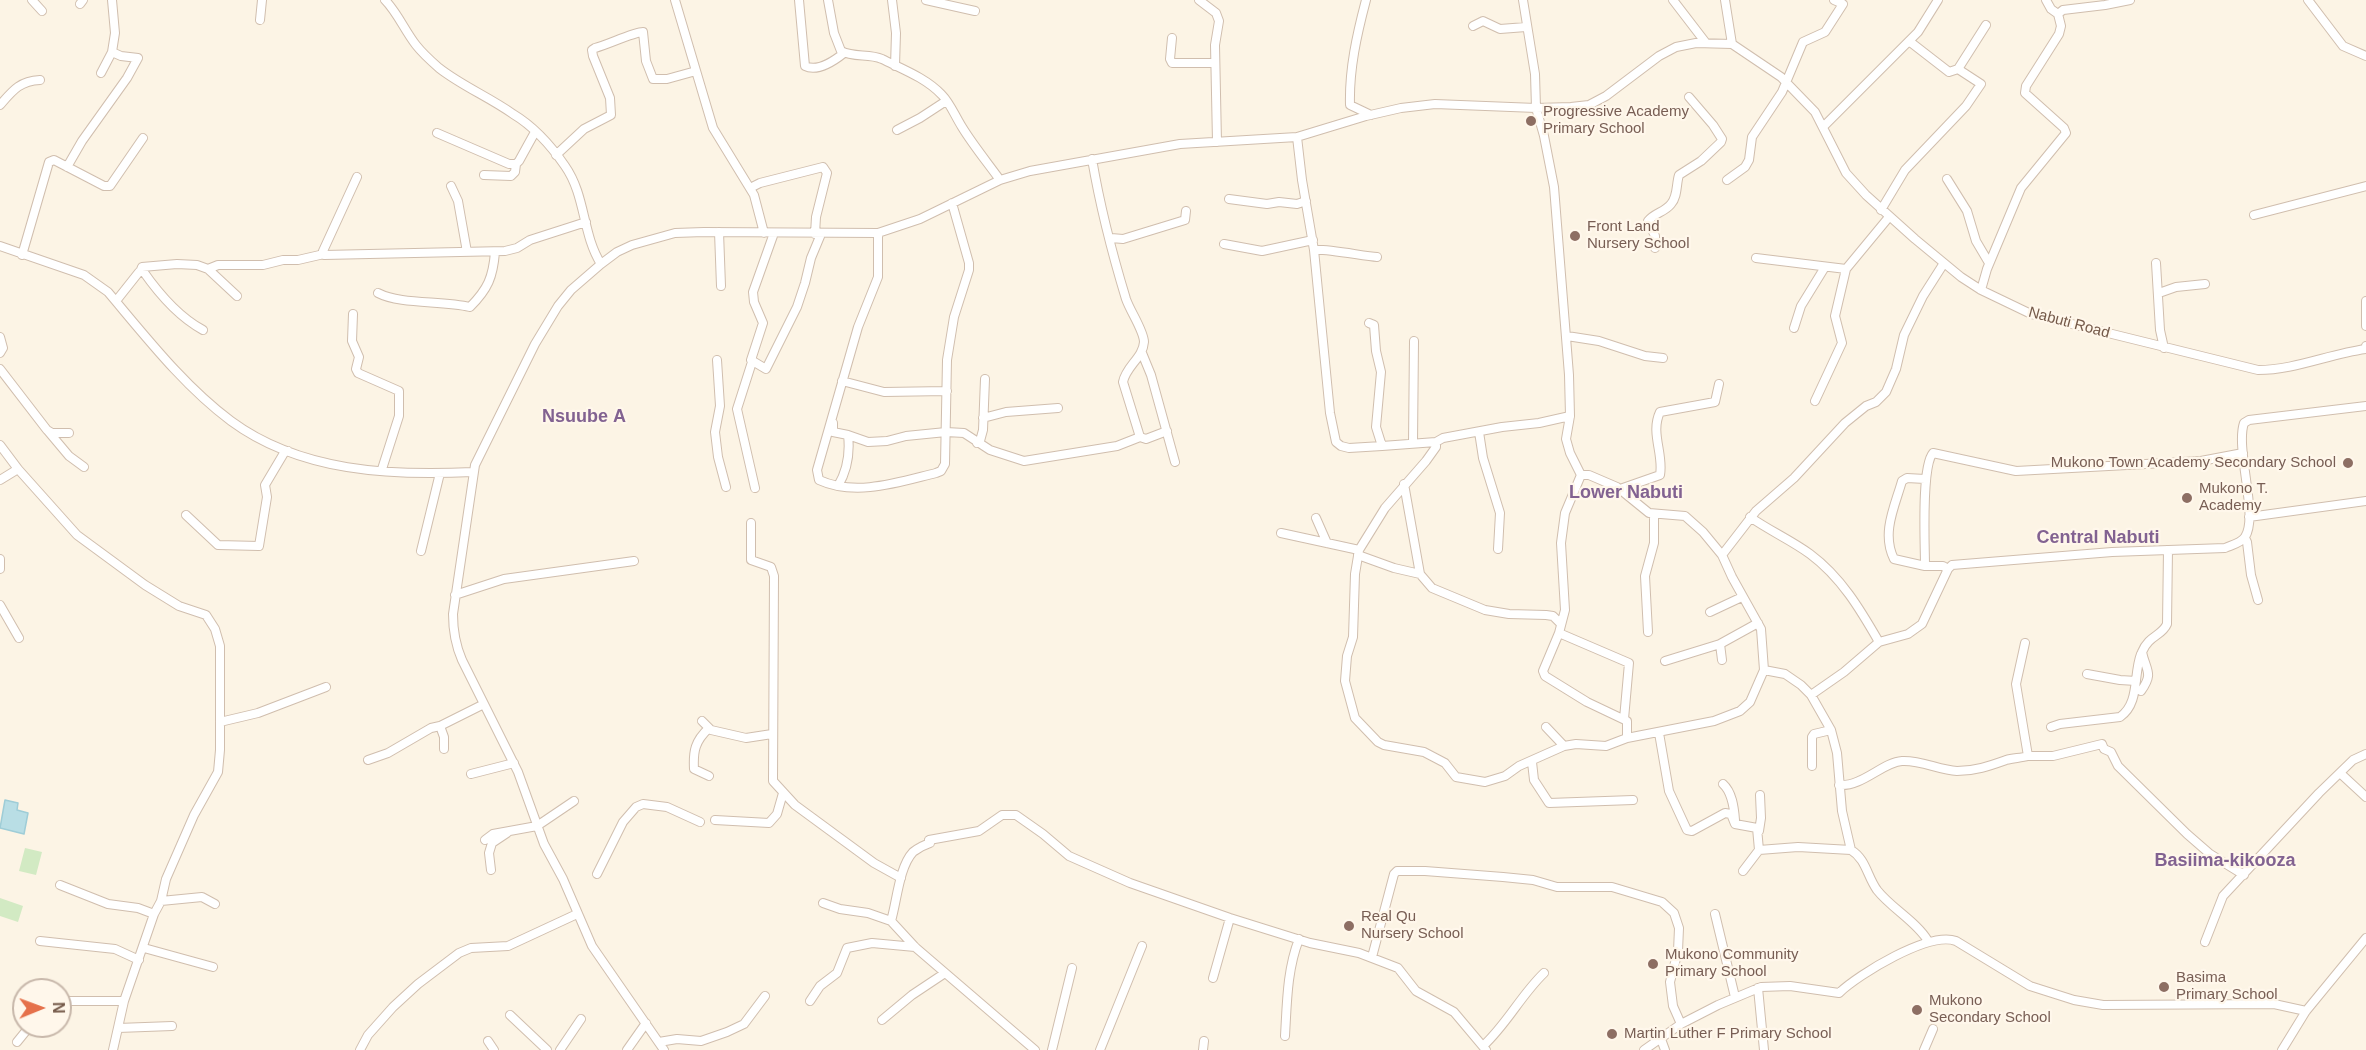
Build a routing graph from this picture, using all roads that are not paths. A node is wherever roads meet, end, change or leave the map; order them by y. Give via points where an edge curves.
1 (32, 0) edge
2 (112, 0) edge
3 (262, 0) edge
4 (387, 0) edge
5 (675, 0) edge
6 (800, 0) edge
7 (828, 0) edge
8 (892, 0) edge
9 (926, 0) edge
10 (1199, 0) edge
11 (1366, 0) edge
12 (1523, 0) edge
13 (1673, 0) edge
14 (1725, 0) edge
15 (1834, 0) edge
16 (1938, 0) edge
17 (2046, 0) edge
18 (2130, 0) edge
19 (2308, 0) edge
20 (1844, 2) edge
21 (42, 11) dead end
22 (975, 11) dead end
23 (2058, 14) junction
24 (260, 20) dead end
25 (1986, 25) dead end
26 (1473, 26) dead end
27 (1526, 27) junction
28 (1172, 38) dead end
29 (1909, 41) junction
30 (1706, 43) junction
31 (1732, 44) junction
32 (112, 52) junction
33 (844, 53) junction
34 (2366, 56) edge
35 (1215, 63) junction
36 (895, 66) junction
37 (1958, 69) junction
38 (696, 71) junction
39 (101, 73) dead end
40 (40, 80) dead end
41 (1786, 82) junction
42 (1689, 97) dead end
43 (946, 100) junction
44 (0, 105) edge
45 (1536, 108) junction
46 (1371, 115) junction
47 (1824, 126) junction
48 (897, 130) dead end
49 (535, 132) junction
50 (437, 133) dead end
51 (1298, 137) junction
52 (143, 138) dead end
53 (1217, 142) junction
54 (556, 155) junction
55 (1092, 159) junction
56 (516, 164) junction
57 (67, 167) junction
58 (484, 175) dead end
59 (357, 177) dead end
60 (1947, 179) dead end
61 (1000, 180) junction
62 (1727, 180) dead end
63 (451, 186) dead end
64 (2366, 186) edge
65 (750, 188) junction
66 (1229, 199) dead end
67 (1306, 201) junction
68 (952, 203) junction
69 (1881, 210) junction
70 (1186, 211) dead end
71 (2254, 215) dead end
72 (1888, 217) junction
73 (586, 222) junction
74 (719, 232) junction
75 (878, 232) junction
76 (764, 233) junction
77 (774, 233) junction
78 (818, 234) junction
79 (1110, 238) junction
80 (1313, 240) junction
81 (1224, 244) dead end
82 (0, 246) edge
83 (1655, 248) dead end
84 (1314, 250) junction
85 (467, 252) junction
86 (495, 252) junction
87 (324, 254) junction
88 (22, 255) junction
89 (1377, 257) dead end
90 (1756, 258) dead end
91 (1944, 263) junction
92 (1989, 263) junction
93 (2156, 263) dead end
94 (601, 264) junction
95 (1825, 267) junction
96 (208, 269) junction
97 (1846, 269) junction
98 (140, 272) junction
99 (2205, 284) dead end
100 (722, 286) dead end
101 (1981, 290) junction
102 (378, 293) dead end
103 (2159, 293) junction
104 (237, 297) dead end
105 (116, 301) junction
106 (2366, 301) edge
107 (353, 314) dead end
108 (1369, 323) dead end
109 (2366, 326) edge
110 (1794, 328) dead end
111 (203, 330) dead end
112 (1567, 336) junction
113 (0, 337) edge
114 (1414, 341) dead end
115 (2366, 347) edge
116 (2164, 348) junction
117 (0, 353) edge
118 (1142, 354) junction
119 (1664, 358) dead end
120 (717, 360) dead end
121 (752, 362) junction
122 (0, 369) edge
123 (985, 379) dead end
124 (842, 381) junction
125 (1719, 384) dead end
126 (947, 391) junction
127 (1815, 401) dead end
128 (2366, 406) edge
129 (835, 407) junction
130 (1058, 408) dead end
131 (1570, 416) junction
132 (983, 418) junction
133 (47, 430) junction
134 (1167, 431) junction
135 (946, 432) junction
136 (1479, 432) junction
137 (69, 433) dead end
138 (848, 435) junction
139 (1140, 437) junction
140 (977, 442) junction
141 (1413, 442) junction
142 (1436, 442) junction
143 (0, 445) edge
144 (1382, 446) junction
145 (288, 451) junction
146 (2243, 453) junction
147 (1175, 462) dead end
148 (84, 467) dead end
149 (382, 469) junction
150 (18, 470) junction
151 (473, 472) junction
152 (440, 473) junction
153 (1581, 475) junction
154 (1925, 479) junction
155 (0, 480) edge
156 (1404, 484) junction
157 (838, 486) junction
158 (726, 487) dead end
159 (755, 488) dead end
160 (1620, 489) junction
161 (2366, 501) edge
162 (1654, 514) junction
163 (186, 515) dead end
164 (1750, 517) junction
165 (2249, 517) junction
166 (1316, 518) dead end
167 (751, 523) dead end
168 (1281, 533) dead end
169 (2245, 538) junction
170 (1328, 543) junction
171 (1498, 549) dead end
172 (2168, 550) junction
173 (421, 551) dead end
174 (1358, 552) junction
175 (1722, 555) junction
176 (0, 559) edge
177 (634, 561) dead end
178 (1925, 566) junction
179 (0, 569) edge
180 (1948, 569) junction
181 (1420, 574) junction
182 (455, 595) junction
183 (1742, 597) junction
184 (2258, 600) dead end
185 (0, 605) edge
186 (1710, 612) dead end
187 (1560, 623) junction
188 (1758, 623) junction
189 (1648, 632) dead end
190 (1559, 633) junction
191 (20, 638) dead end
192 (1879, 642) junction
193 (2025, 643) dead end
194 (1720, 644) junction
195 (2142, 652) junction
196 (1722, 660) dead end
197 (1665, 661) dead end
198 (1764, 670) junction
199 (2087, 674) dead end
200 (2136, 681) junction
201 (326, 687) dead end
202 (2141, 691) dead end
203 (1811, 695) junction
204 (484, 704) junction
205 (1624, 719) junction
206 (702, 721) dead end
207 (220, 722) junction
208 (440, 726) junction
209 (1546, 727) dead end
210 (2051, 727) dead end
211 (709, 728) junction
212 (1831, 730) junction
213 (1659, 733) junction
214 (772, 734) junction
215 (1628, 738) junction
216 (1564, 746) junction
217 (444, 749) dead end
218 (2366, 753) edge
219 (2028, 756) junction
220 (368, 760) dead end
221 (1532, 762) junction
222 (514, 763) junction
223 (1812, 766) dead end
224 (2340, 773) junction
225 (471, 774) dead end
226 (709, 776) dead end
227 (1722, 784) dead end
228 (1839, 785) junction
229 (783, 793) junction
230 (1760, 795) dead end
231 (2366, 797) edge
232 (1633, 800) dead end
233 (574, 801) dead end
234 (715, 820) dead end
235 (700, 822) dead end
236 (1735, 824) junction
237 (537, 826) junction
238 (1759, 831) junction
239 (507, 833) junction
240 (485, 840) dead end
241 (1759, 850) junction
242 (1851, 850) junction
243 (491, 870) dead end
244 (1743, 871) dead end
245 (597, 874) dead end
246 (2244, 875) junction
247 (901, 878) junction
248 (60, 885) dead end
249 (161, 902) junction
250 (823, 903) dead end
251 (214, 904) dead end
252 (154, 914) junction
253 (577, 914) junction
254 (1715, 914) dead end
255 (1230, 918) junction
256 (891, 921) junction
257 (2366, 938) edge
258 (1299, 939) junction
259 (40, 941) dead end
260 (1928, 941) junction
261 (2205, 942) dead end
262 (1142, 946) dead end
263 (915, 947) junction
264 (144, 948) junction
265 (1372, 957) junction
266 (139, 960) junction
267 (213, 968) dead end
268 (1072, 968) dead end
269 (945, 973) junction
270 (1544, 973) dead end
271 (1213, 978) dead end
272 (1758, 988) junction
273 (765, 996) dead end
274 (1735, 997) junction
275 (72, 1001) edge
276 (124, 1001) junction
277 (810, 1001) dead end
278 (2306, 1011) junction
279 (510, 1015) dead end
280 (581, 1019) dead end
281 (882, 1020) dead end
282 (646, 1023) junction
283 (1681, 1024) junction
284 (172, 1026) dead end
285 (118, 1028) junction
286 (1933, 1029) dead end
287 (1285, 1036) dead end
288 (20, 1038) edge
289 (1661, 1039) junction
290 (488, 1041) dead end
291 (1204, 1041) dead end
292 (17, 1042) dead end
293 (1026, 1042) junction
294 (662, 1046) edge
295 (114, 1048) edge
296 (1485, 1048) edge
297 (105, 1050) edge
298 (360, 1050) edge
299 (494, 1050) edge
300 (547, 1050) edge
301 (560, 1050) edge
302 (627, 1050) edge
303 (1020, 1050) edge
304 (1035, 1050) edge
305 (1052, 1050) edge
306 (1100, 1050) edge
307 (1203, 1050) edge
308 (1644, 1050) edge
309 (1665, 1050) edge
310 (1764, 1050) edge
311 (1924, 1050) edge
312 (2282, 1050) edge

1 - 21 street
2 - 32 street
3 - 24 street
4 - 49 street via 429,59
5 - 38 street
6 - 33 street via 806,66 831,62
7 - 33 street via 834,33
8 - 36 street
9 - 22 street
10 - 35 street via 1218,16
11 - 46 street via 1349,87 1350,105
12 - 27 street
13 - 30 street
14 - 31 street
15 - 20 street
16 - 29 street
17 - 23 street
18 - 23 street
19 - 34 street via 2343,46
20 - 41 street via 1825,32 1803,42
23 - 92 street via 2059,34 2025,93 2064,128 2066,135 2020,188
25 - 37 street
26 - 27 street via 1483,21 1500,29
27 - 45 street via 1535,74
28 - 35 street via 1172,63
29 - 37 street via 1949,72
29 - 47 street
30 - 31 street
30 - 45 street via 1676,47 1659,56 1589,105
31 - 41 street, Nabuti Road
32 - 39 street
32 - 57 street via 138,58
33 - 36 street via 873,56
35 - 53 street
36 - 43 street via 932,86
37 - 69 street via 1981,84 1950,124 1905,170
38 - 54 street via 653,79 646,61 643,32 595,48 593,56 610,98 611,115 584,129
38 - 65 street via 713,128
40 - 44 street via 27,80
41 - 47 street, Nabuti Road
41 - 62 street via 1752,137 1745,167
42 - 83 street via 1722,139 1701,161 1679,175 1670,206 1648,221 1655,236
43 - 48 street
43 - 61 street
45 - 46 street via 1435,104
45 - 112 street via 1554,187
46 - 51 street
47 - 69 street, Nabuti Road via 1846,172
49 - 54 street
49 - 56 street
50 - 56 street via 504,163
51 - 53 street
51 - 67 street
52 - 57 street via 110,186
53 - 55 street via 1180,144
54 - 73 street via 577,188
55 - 61 street
55 - 79 street
56 - 58 street via 511,176
57 - 88 street via 54,160 47,165
59 - 87 street
60 - 92 street via 1964,206 1976,241
61 - 68 street
63 - 85 street via 458,201
64 - 71 street
65 - 76 street
65 - 78 street via 823,168 827,173 816,217
66 - 67 street via 1267,204
67 - 80 street
68 - 75 street via 920,219
68 - 126 street via 969,270 950,339
69 - 72 street, Nabuti Road
70 - 79 street via 1185,220 1123,239
72 - 91 street, Nabuti Road
72 - 97 street
73 - 86 street via 511,250
73 - 94 street via 592,248
74 - 76 street
74 - 94 street via 662,236 632,245
74 - 100 street
75 - 78 street
75 - 124 street via 878,277
76 - 77 street
77 - 78 street
77 - 121 street via 753,292 763,322
78 - 121 street via 797,307 768,368
79 - 118 street via 1126,298 1143,334
80 - 81 street via 1262,251
80 - 84 street
82 - 88 street
84 - 89 street
84 - 144 street via 1336,442 1349,448
85 - 86 street
85 - 87 street
86 - 102 street via 490,282 470,307 388,298
87 - 96 street via 263,265
88 - 105 street via 84,275
90 - 95 street
91 - 101 street, Nabuti Road
91 - 164 street via 1904,336 1886,392 1845,423 1794,478
92 - 101 street
93 - 103 street
94 - 151 street via 571,290 545,324
95 - 97 street
95 - 110 street via 1801,306
96 - 98 street via 177,264 142,267
96 - 104 street
97 - 127 street via 1835,316 1842,343
98 - 105 street
98 - 111 street via 145,272 188,322
99 - 103 street
101 - 116 street, Nabuti Road via 2031,314
103 - 116 street
105 - 145 street via 189,383 231,421
106 - 109 street
107 - 149 street via 352,341 359,357 357,373 399,391 399,417
108 - 144 street via 1374,325 1381,372 1376,427
112 - 119 street
112 - 131 street
113 - 117 street
114 - 141 street
115 - 116 street, Nabuti Road via 2285,369 2258,370
118 - 134 street
118 - 139 street via 1123,382
120 - 158 street via 720,406 715,432
121 - 159 street via 737,409
122 - 133 street
123 - 132 street
124 - 126 street via 884,392
124 - 129 street
125 - 160 street via 1715,402 1660,412 1656,428 1660,476
126 - 135 street
128 - 146 street via 2249,420 2242,428
129 - 138 street via 832,432
129 - 157 street via 817,475 819,480
130 - 132 street
131 - 136 street
131 - 153 street via 1566,439
132 - 140 street
133 - 137 street
133 - 148 street
134 - 139 street via 1146,439
134 - 147 street
135 - 138 street via 868,442
135 - 140 street via 964,434
135 - 157 street via 946,460 936,474 854,489
136 - 142 street
136 - 171 street via 1500,513
138 - 157 street via 849,452
139 - 140 street via 1117,446 1024,461
141 - 142 street
141 - 144 street
142 - 156 street via 1426,461
143 - 150 street
145 - 149 street via 344,468
145 - 163 street via 266,485 259,546 218,545
146 - 154 street via 2201,461 2026,471 2004,470 1933,453
146 - 165 street
149 - 152 street
150 - 155 street
150 - 207 street via 77,535 145,585 210,620 220,646
151 - 152 street
151 - 182 street
152 - 173 street
153 - 160 street
153 - 187 street via 1564,518 1561,568 1566,605
154 - 178 street
154 - 178 street via 1902,481 1890,520 1889,538 1894,559
156 - 174 street
156 - 181 street
160 - 162 street
161 - 165 street
162 - 175 street via 1685,516
162 - 189 street via 1654,543 1645,576
164 - 175 street
164 - 192 street via 1809,553 1838,580
165 - 169 street
166 - 170 street
167 - 214 street via 751,560 771,567 774,576
168 - 170 street
169 - 172 street via 2225,548
169 - 184 street
170 - 174 street
172 - 180 street via 1997,561 1952,565
172 - 195 street via 2166,629 2150,639
174 - 181 street via 1394,568
174 - 221 street via 1353,637 1345,676 1359,724 1384,745 1440,759 1456,777 1485,782
175 - 183 street
176 - 179 street
177 - 182 street via 504,579
178 - 180 street
180 - 192 street via 1922,624 1908,634
181 - 187 street via 1437,592 1485,610 1553,616
182 - 204 street via 456,645
183 - 186 street
183 - 188 street
185 - 191 street
187 - 190 street
188 - 194 street
188 - 198 street
190 - 205 street via 1629,663
190 - 205 street via 1544,666 1545,676
192 - 203 street
193 - 219 street via 2016,684
194 - 196 street
194 - 197 street
195 - 200 street
195 - 202 street via 2149,676
198 - 203 street via 1785,674
198 - 213 street via 1749,702 1740,711
199 - 200 street
200 - 210 street via 2128,711 2120,717
201 - 207 street via 258,713
203 - 212 street
204 - 208 street
204 - 222 street
205 - 215 street via 1628,723
206 - 211 street
207 - 249 street via 218,772 194,815 166,879
208 - 217 street
208 - 220 street
209 - 216 street
211 - 214 street via 746,738
211 - 226 street via 699,737 693,751 694,768
212 - 223 street via 1812,737
212 - 228 street
213 - 215 street
213 - 236 street via 1669,791 1685,828 1692,831 1725,813 1731,814
214 - 229 street via 773,781
215 - 216 street via 1606,746
216 - 221 street
218 - 224 street
219 - 228 street via 1977,770 1948,770 1898,761 1870,777
219 - 246 street via 2053,756 2102,744 2135,784 2187,834
221 - 232 street via 1534,780 1549,803
222 - 225 street
222 - 237 street
224 - 231 street
224 - 246 street
227 - 236 street via 1728,789 1734,807
228 - 242 street
229 - 234 street via 774,820 769,823
229 - 247 street via 874,863
230 - 238 street
233 - 237 street
235 - 245 street via 666,807 636,807 623,822
236 - 238 street
237 - 239 street
237 - 253 street
238 - 241 street
239 - 240 street via 493,834
239 - 243 street via 492,843
241 - 242 street
241 - 244 street
242 - 260 street via 1859,855 1876,889
246 - 261 street via 2223,896
247 - 255 street via 909,857 929,840 979,831 1002,815 1016,815 1070,856 1102,872
247 - 256 street
248 - 252 street via 108,904
249 - 251 street via 202,897
249 - 252 street
250 - 256 street
252 - 264 street
253 - 282 street via 603,965
253 - 298 street via 508,946 471,948 459,953 393,1008
254 - 274 street
255 - 258 street
255 - 271 street
256 - 263 street
257 - 278 street
258 - 265 street
258 - 287 street via 1288,977
259 - 266 street via 115,949
260 - 272 street via 1891,958 1839,993 1790,986
260 - 278 street via 1952,939 2025,984 2078,1001 2103,1005 2274,1004
262 - 306 street
263 - 269 street
263 - 277 street via 872,943 847,948 837,973 820,986
264 - 266 street
264 - 267 street
265 - 283 street via 1396,871 1533,880 1557,887 1617,888 1662,902 1676,918 1679,941 1670,982 1673,1006
265 - 296 street via 1398,968 1416,991 1454,1012
266 - 276 street
268 - 305 street
269 - 281 street
269 - 293 street
270 - 296 street
272 - 274 street
272 - 310 street
273 - 294 street via 744,1024 701,1041 677,1039
274 - 283 street
275 - 276 street
276 - 285 street
278 - 312 street
279 - 300 street
280 - 301 street
282 - 294 street
282 - 302 street
283 - 289 street
284 - 285 street
285 - 295 street
286 - 311 street
288 - 292 street
289 - 308 street
289 - 309 street
290 - 299 street
291 - 307 street
293 - 303 street
293 - 304 street
295 - 297 street

